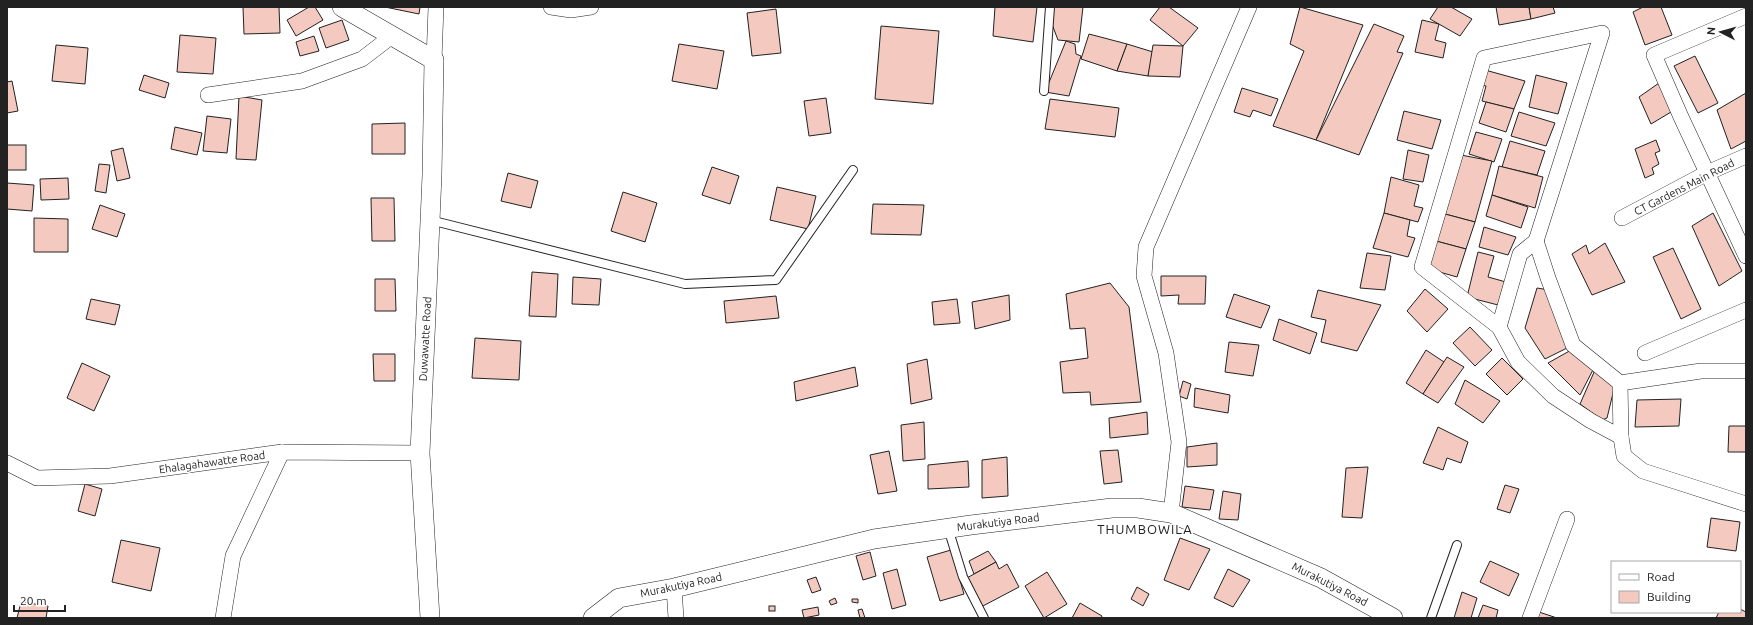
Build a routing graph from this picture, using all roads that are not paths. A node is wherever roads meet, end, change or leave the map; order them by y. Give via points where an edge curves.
1 (342, 7) edge
2 (436, 7) edge
3 (551, 7) edge
4 (590, 7) edge
5 (1050, 7) edge
6 (1249, 7) edge
7 (1746, 16) edge
8 (392, 36) junction
9 (434, 60) junction
10 (1044, 91) dead end
11 (208, 95) dead end
12 (1746, 156) edge
13 (853, 170) dead end
14 (1707, 173) junction
15 (1622, 218) dead end
16 (430, 220) junction
17 (1536, 241) junction
18 (1746, 256) edge
19 (1746, 310) edge
20 (1499, 327) junction
21 (1645, 353) dead end
22 (1746, 371) edge
23 (1620, 384) junction
24 (1621, 437) junction
25 (282, 452) junction
26 (420, 453) junction
27 (7, 463) edge
28 (1746, 504) edge
29 (1170, 513) junction
30 (1567, 519) dead end
31 (948, 528) junction
32 (1457, 545) dead end
33 (674, 588) junction
34 (223, 618) edge
35 (430, 618) edge
36 (593, 618) edge
37 (676, 618) edge
38 (984, 618) edge
39 (1393, 618) edge
40 (1431, 618) edge
41 (1530, 618) edge

1 - 8 street
2 - 9 street
3 - 4 street via 571,10
5 - 10 lane
6 - 29 street via 1146,247 1144,276 1166,353 1179,442
7 - 14 street via 1654,54
8 - 9 street
8 - 11 street via 362,60 302,81
9 - 16 street, Duwawatte Road
12 - 14 street, CT Gardens Main Road
13 - 16 lane via 776,280 685,284
14 - 15 street, CT Gardens Main Road
14 - 18 street
16 - 26 street, Duwawatte Road
17 - 20 street via 1520,254
17 - 20 street via 1602,33 1484,58 1422,267
17 - 23 street via 1573,345
19 - 21 street
20 - 24 street via 1518,362 1553,396
22 - 23 street via 1701,371
23 - 24 street
24 - 28 street via 1624,456 1643,471
25 - 26 street, Ehalagahawatte Road
25 - 27 street, Ehalagahawatte Road via 110,476 37,478
25 - 34 street via 233,556
26 - 35 street, Duwawatte Road
29 - 31 street, Murakutiya Road via 1138,508 1112,508
29 - 39 street, Murakutiya Road via 1321,578
30 - 41 street
31 - 33 street, Murakutiya Road via 874,539
31 - 38 lane via 963,577
32 - 40 lane
33 - 36 street, Murakutiya Road via 619,598
33 - 37 street

